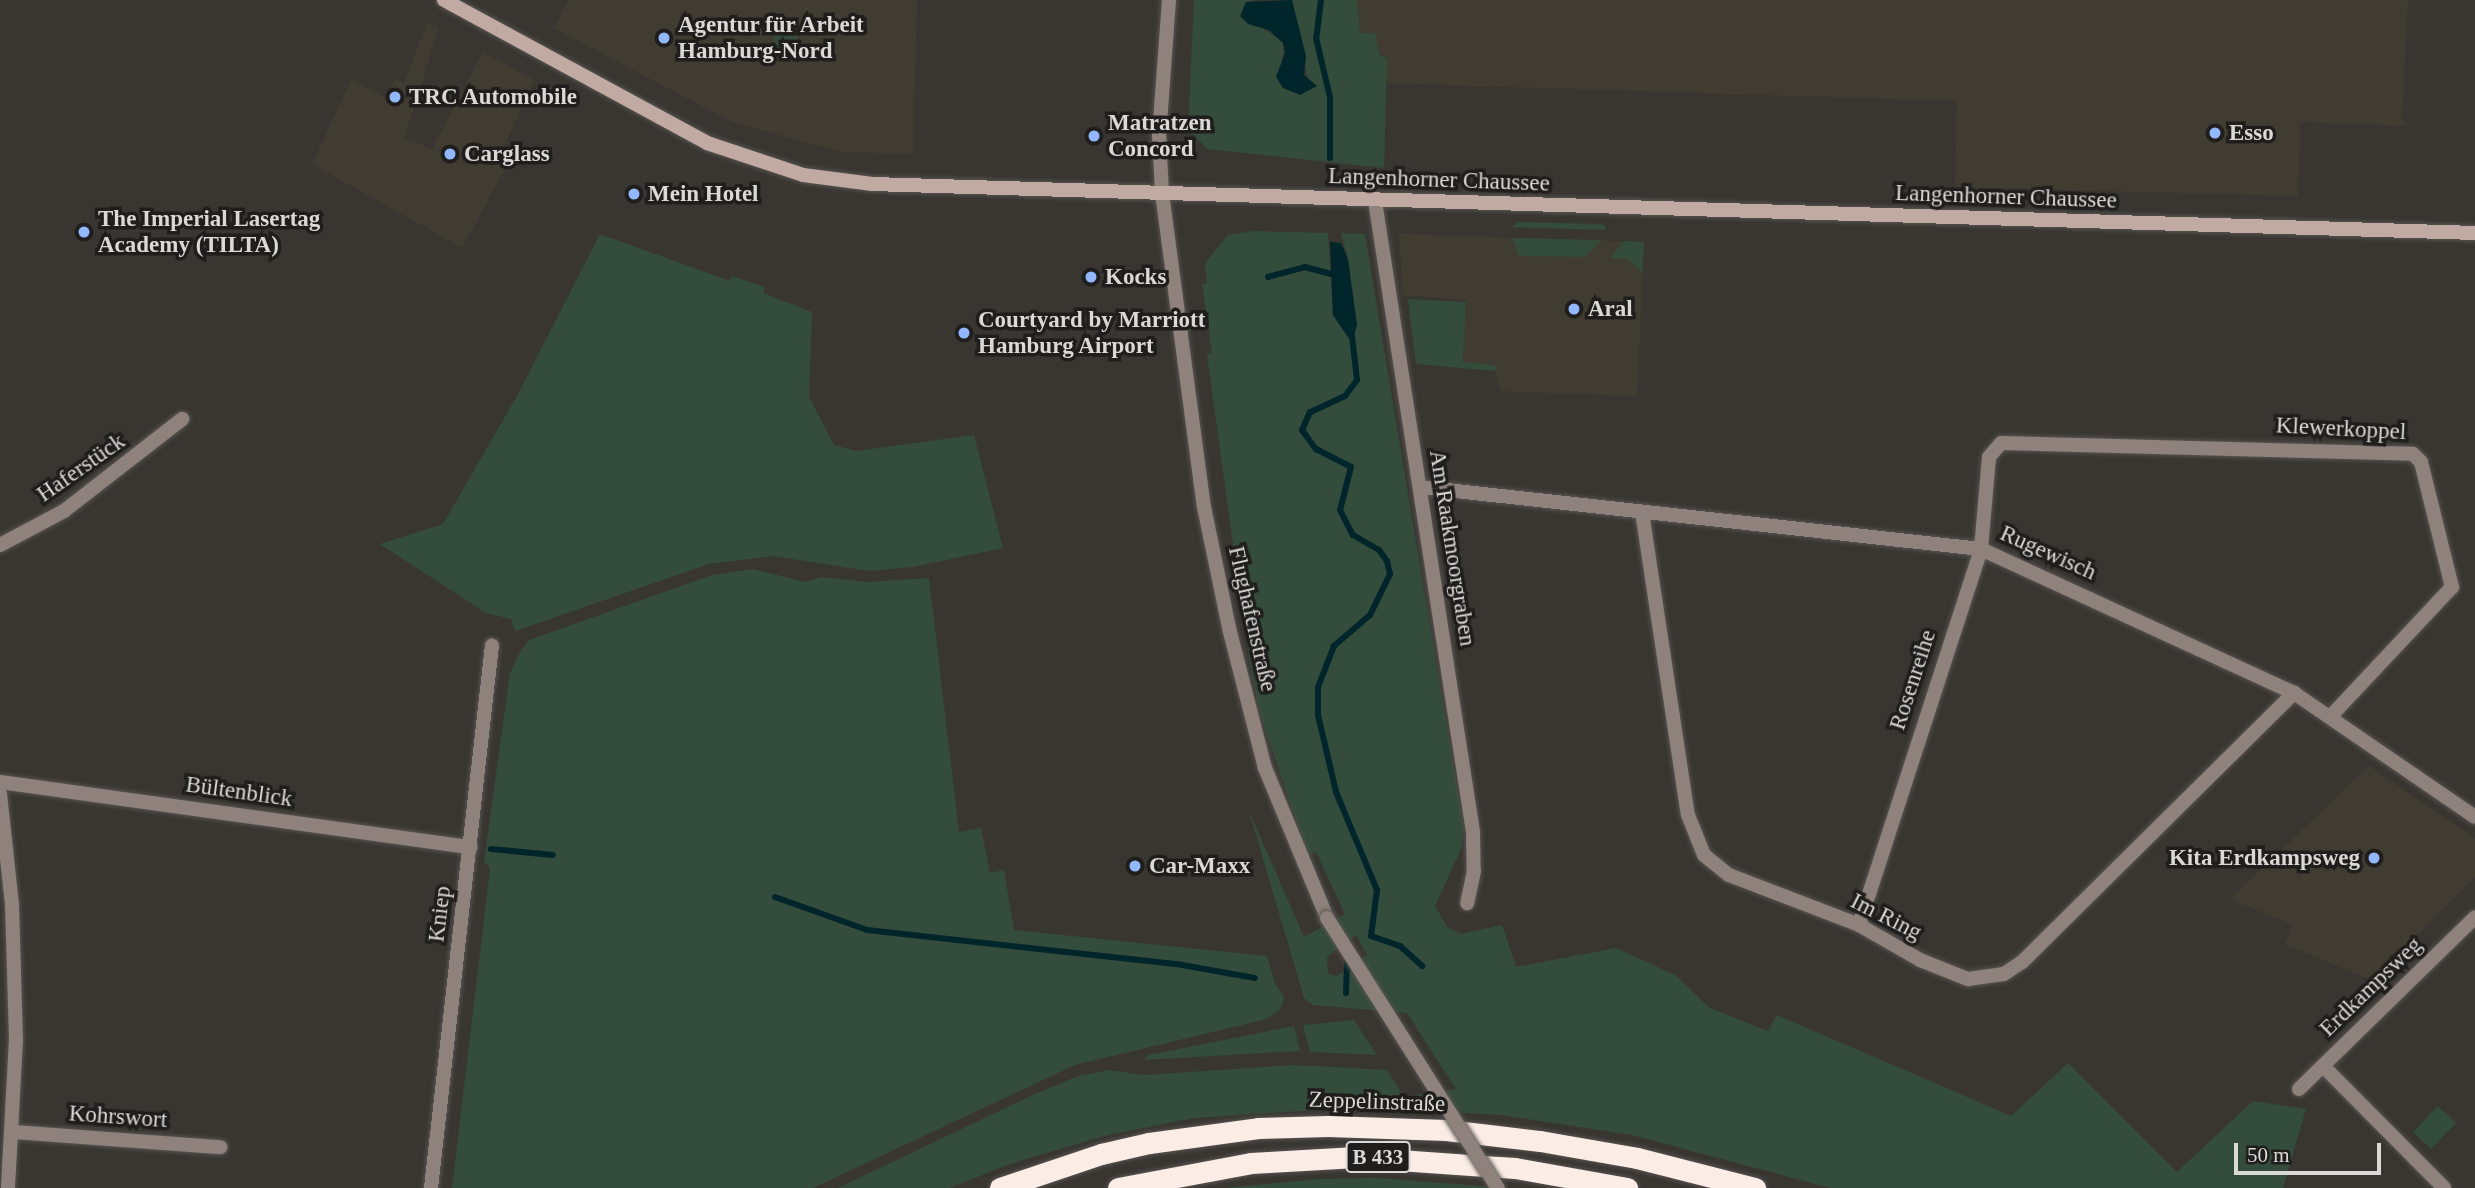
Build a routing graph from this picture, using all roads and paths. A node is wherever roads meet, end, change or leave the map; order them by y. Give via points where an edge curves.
1 (444, 0) edge
2 (1169, 0) edge
3 (1162, 193) junction
4 (1375, 201) junction
5 (2475, 233) edge
6 (183, 419) dead end
7 (1996, 446) joint
8 (1420, 487) junction
9 (1642, 512) junction
10 (0, 545) edge
11 (1981, 549) junction
12 (492, 645) dead end
13 (2294, 692) junction
14 (2332, 715) junction
15 (0, 782) edge
16 (0, 794) edge
17 (2475, 817) edge
18 (471, 847) junction
19 (1467, 903) dead end
20 (2475, 917) edge
21 (1859, 925) junction
22 (2323, 1066) junction
23 (2299, 1089) dead end
24 (9, 1128) edge
25 (220, 1147) dead end
26 (1623, 1187) edge
27 (8, 1188) edge
28 (431, 1188) edge
29 (1000, 1188) edge
30 (1118, 1188) edge
31 (1498, 1188) edge
32 (1755, 1188) edge
33 (2444, 1188) edge

1 - 3 main road, Langenhorner Chaussee via 674,128 803,175 884,185
2 - 3 street, Flughafenstraße via 1159,135
3 - 4 main road, Langenhorner Chaussee
3 - 31 street, Flughafenstraße, bridge via 1190,416 1229,628 1280,813 1327,918
4 - 5 main road, Langenhorner Chaussee
4 - 8 street, Am Raakmoorgraben
6 - 10 street, Haferstück via 64,511
7 - 11 street, Rosenreihe via 1988,465
7 - 14 street, Klewerkoppel via 2009,440 2413,454 2421,462 2452,587
8 - 9 street, Rugewisch
8 - 19 street, Am Raakmoorgraben via 1473,832 1474,871
9 - 11 street, Rugewisch
9 - 21 street, Im Ring via 1688,816 1698,845 1715,868 1729,875
11 - 13 street, Rugewisch
11 - 21 street, Rosenreihe
12 - 18 street, Kniep
13 - 14 street, Rugewisch
13 - 21 street, Im Ring via 2022,962 2004,974 1968,979 1920,960
14 - 17 street, Rugewisch
15 - 18 street, Bültenblick
16 - 24 street via 12,905 16,1039
18 - 28 street, Kniep
20 - 22 street, Erdkampsweg
22 - 23 street, Erdkampsweg
22 - 33 street
24 - 25 street, Kohrswort
24 - 27 street
26 - 30 highway, B 433 via 1515,1168 1356,1157 1251,1163
29 - 32 highway, Zeppelinstraße / B 433 via 1101,1154 1190,1136 1294,1126 1366,1126 1490,1134 1586,1148

